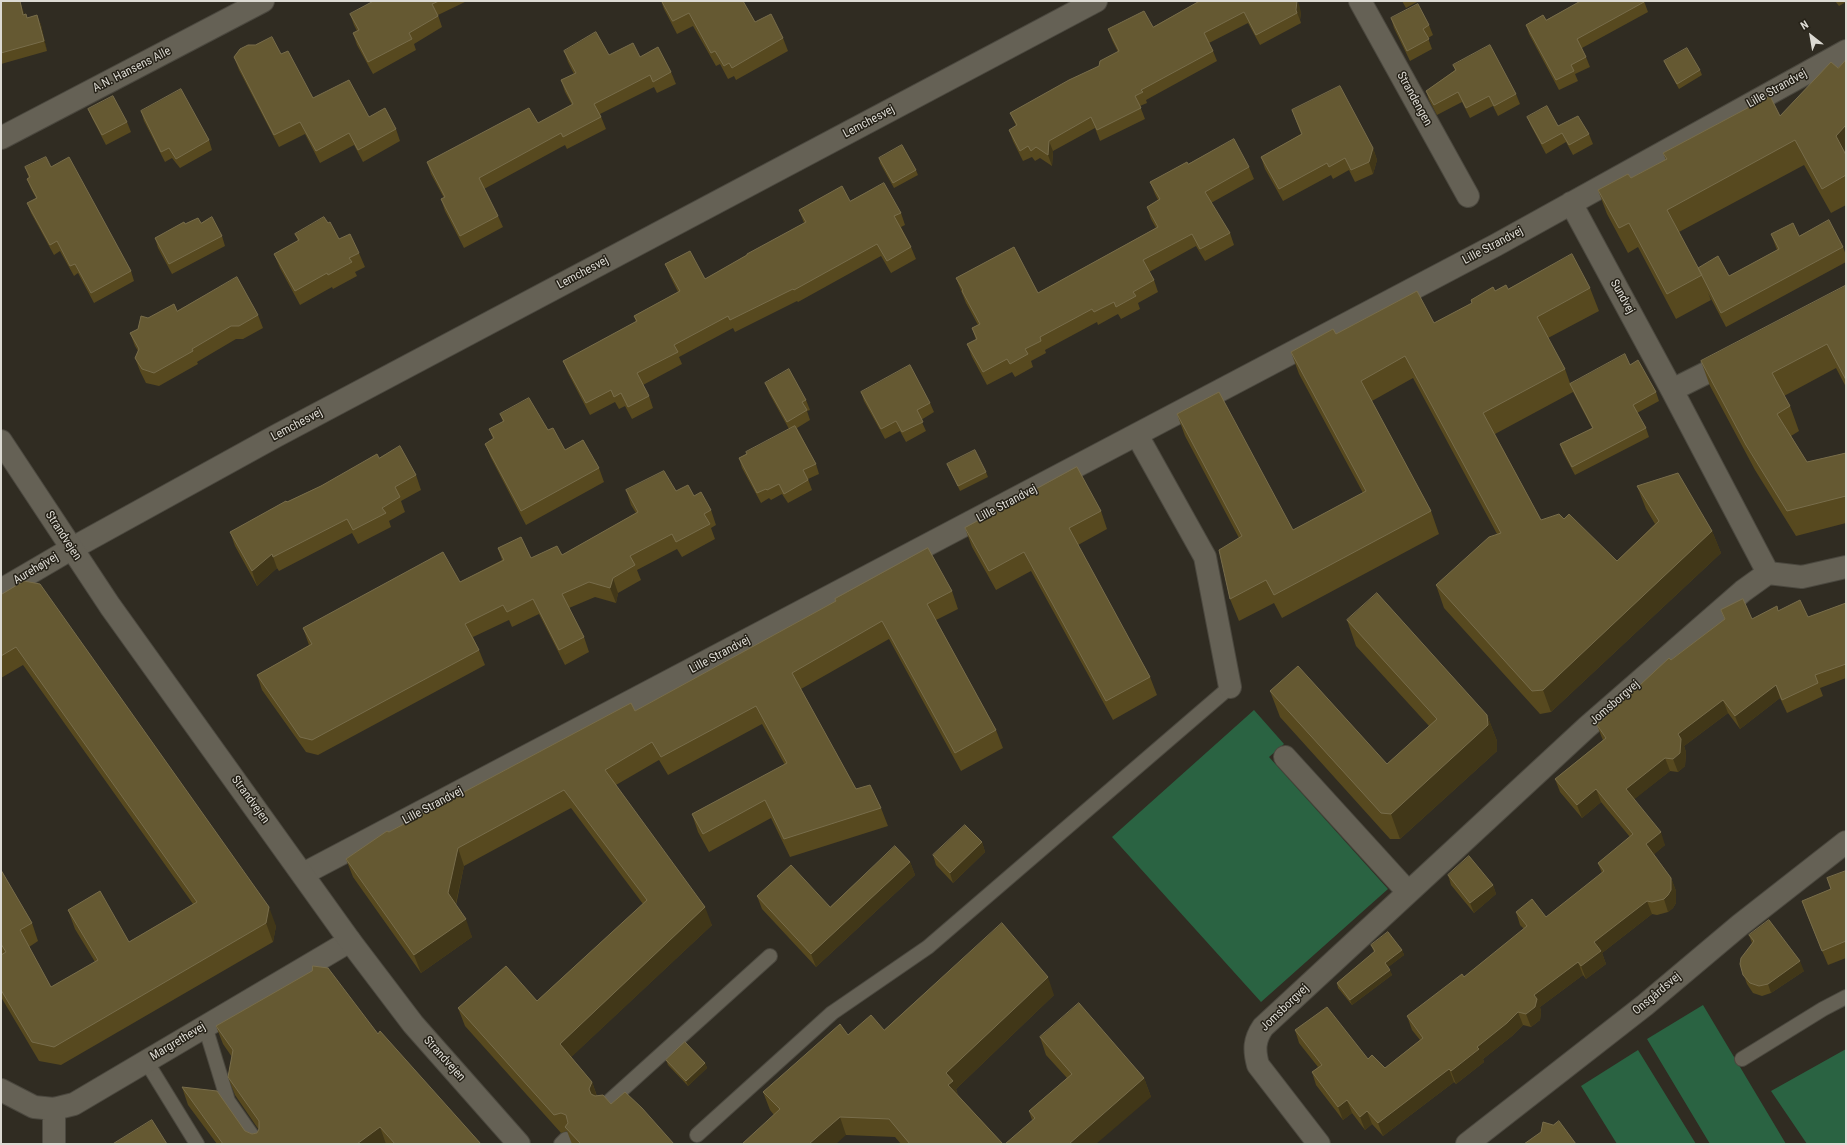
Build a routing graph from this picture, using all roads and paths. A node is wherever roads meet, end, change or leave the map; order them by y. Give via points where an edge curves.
1 (263, 1) edge
2 (1096, 1) edge
3 (1360, 1) edge
4 (1846, 51) edge
5 (1, 138) edge
6 (1468, 196) dead end
7 (1571, 203) junction
8 (1749, 352) edge
9 (1672, 390) junction
10 (1137, 435) junction
11 (1, 440) edge
12 (71, 548) junction
13 (1846, 566) edge
14 (1768, 573) junction
15 (1, 590) edge
16 (1230, 687) joint
17 (1285, 757) dead end
18 (1846, 842) edge
19 (303, 874) junction
20 (1408, 892) junction
21 (350, 941) junction
22 (770, 956) dead end
23 (1846, 997) edge
24 (205, 1026) junction
25 (1742, 1059) dead end
26 (146, 1061) junction
27 (1, 1090) edge
28 (604, 1106) edge
29 (54, 1109) junction
30 (697, 1135) dead end
31 (54, 1144) edge
32 (197, 1144) edge
33 (258, 1144) edge
34 (519, 1144) edge
35 (1319, 1144) edge
36 (1468, 1144) edge

1 - 5 street, A.N. Hansens Alle
2 - 12 street, Lemchesvej via 282,433
3 - 6 street, Strandengen
4 - 7 street, Lille Strandvej
7 - 9 street, Sundvej
7 - 10 street, Lille Strandvej
8 - 9 street
9 - 14 street, Sundvej
10 - 16 street via 1205,557
10 - 19 street, Lille Strandvej
11 - 12 street, Strandvejen
12 - 15 street, Aurehøjvej
12 - 19 street, Strandvejen
13 - 14 street via 1802,577
14 - 20 street, Jomsborgvej via 1743,591 1587,727
16 - 30 lane via 928,947 832,1013
17 - 20 street
18 - 36 street, Onsgårdsvej
19 - 21 street, Strandvejen
20 - 35 street, Jomsborgvej via 1263,1027 1257,1036 1254,1051 1258,1065
21 - 24 street, Margrethevej
21 - 34 street, Strandvejen via 413,1024
22 - 28 lane
23 - 25 lane via 1823,1008
24 - 26 street, Margrethevej
24 - 33 lane via 228,1101
26 - 29 street, Margrethevej via 74,1104
26 - 32 lane
27 - 29 street, Margrethevej via 34,1107
29 - 31 street

